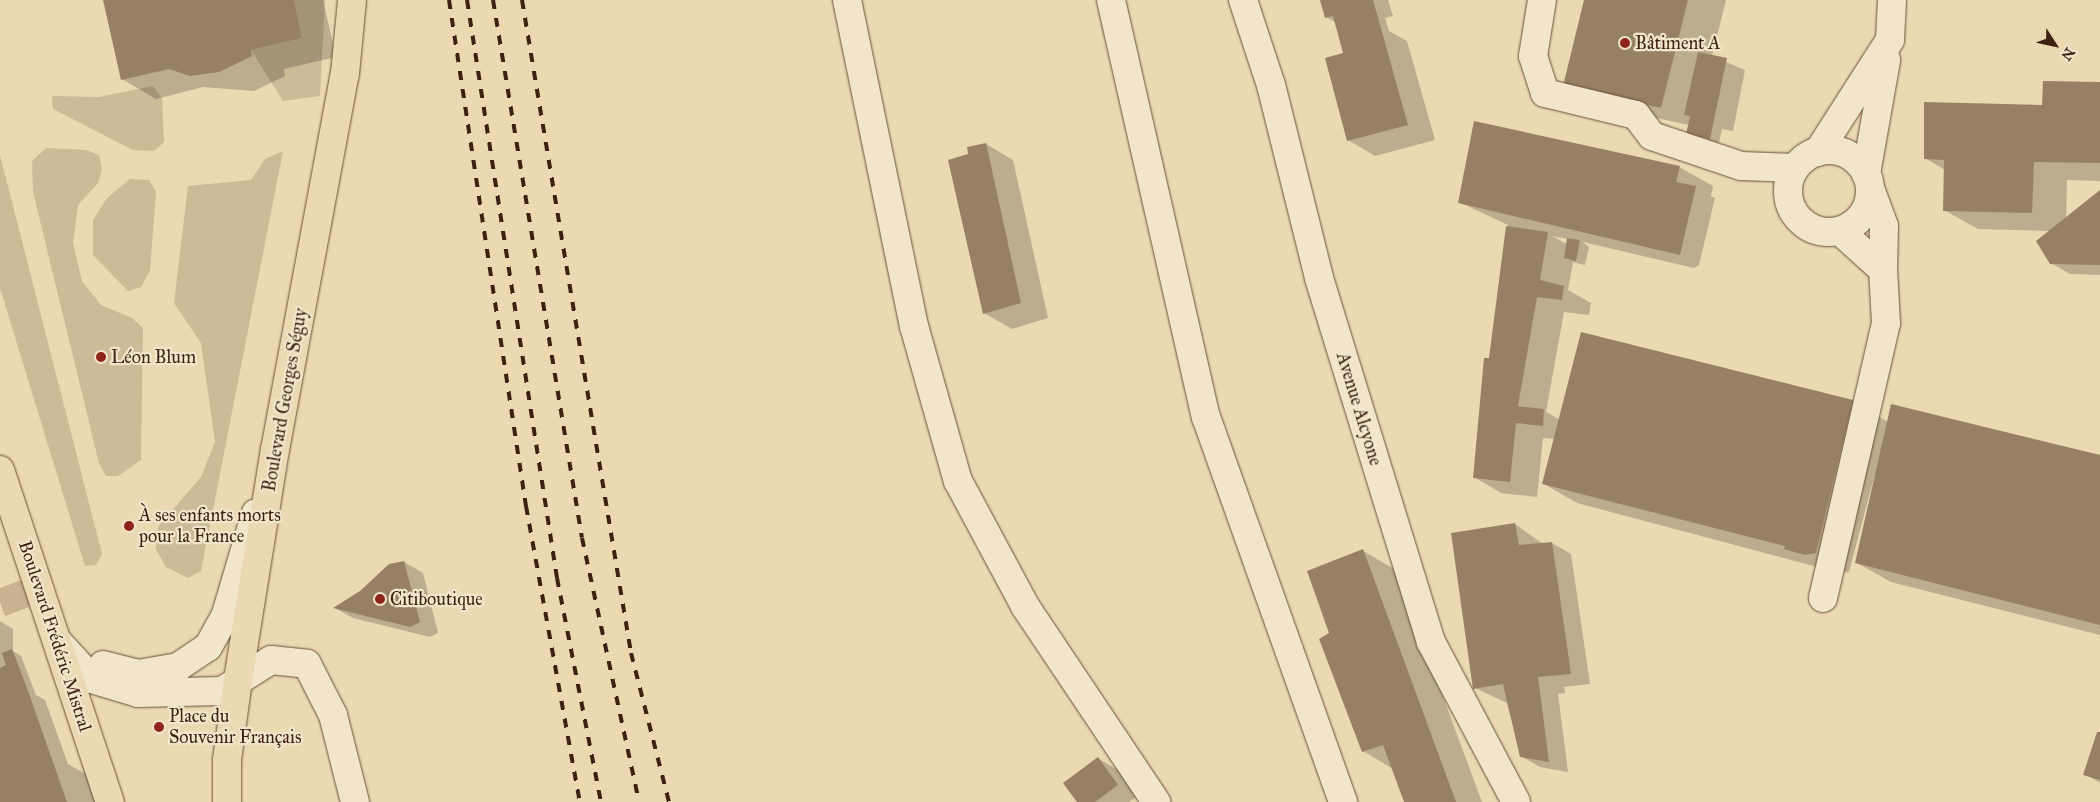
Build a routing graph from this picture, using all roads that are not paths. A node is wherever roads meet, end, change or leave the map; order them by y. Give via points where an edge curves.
1 (352, 0) edge
2 (847, 0) edge
3 (1111, 0) edge
4 (1243, 0) edge
5 (1542, 0) edge
6 (1892, 0) edge
7 (1890, 40) junction
8 (1818, 152) junction
9 (1741, 166) junction
10 (1795, 168) junction
11 (1868, 181) junction
12 (1792, 209) junction
13 (1840, 231) junction
14 (1882, 270) junction
15 (275, 450) junction
16 (0, 470) edge
17 (1824, 598) dead end
18 (58, 642) junction
19 (238, 680) junction
20 (110, 802) edge
21 (227, 802) edge
22 (355, 802) edge
23 (1156, 802) edge
24 (1343, 802) edge
25 (1516, 802) edge

1 - 15 main road, Boulevard Georges Séguy via 345,74
2 - 23 street via 914,326 958,481 1025,606
3 - 24 street via 1206,417
4 - 25 street, Avenue Alcyone via 1271,85 1319,278 1431,642
5 - 9 street via 1533,56 1545,93 1636,115 1652,136
6 - 7 street
7 - 8 street
7 - 11 street
8 - 10 street
8 - 11 street via 1846,154
9 - 10 street
9 - 12 street
10 - 12 street via 1789,181
11 - 13 street via 1862,215
11 - 14 street via 1884,226
12 - 13 street via 1812,229
13 - 14 street
14 - 17 street via 1886,323
15 - 18 street via 226,614 208,647 178,667 138,674 90,662
15 - 19 main road, Boulevard Georges Séguy
16 - 18 main road, Boulevard Frédéric Mistral
18 - 19 street via 92,679 138,693 222,691
18 - 20 main road, Boulevard Frédéric Mistral
19 - 21 main road, Boulevard Georges Séguy via 227,760
19 - 22 street via 271,660 307,664 334,715

